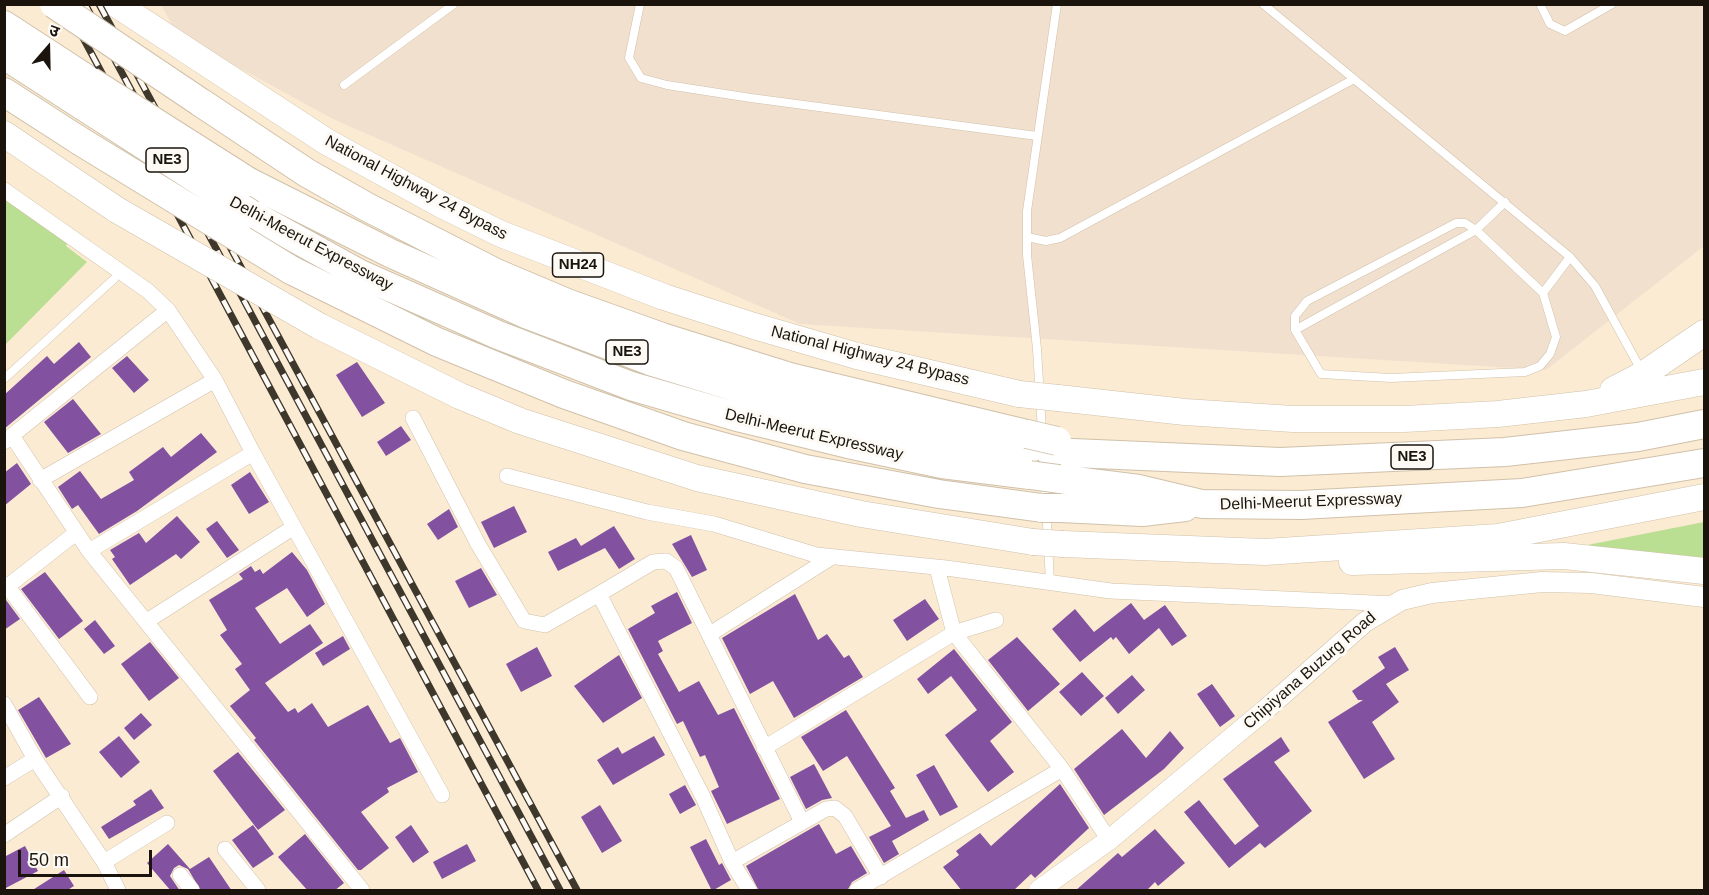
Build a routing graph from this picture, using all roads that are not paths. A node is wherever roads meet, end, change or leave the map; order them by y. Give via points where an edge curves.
1 (54, 4) edge
2 (116, 4) edge
3 (454, 4) edge
4 (640, 4) edge
5 (1057, 4) edge
6 (1263, 4) edge
7 (1540, 4) edge
8 (1612, 4) edge
9 (4, 25) edge
10 (4, 55) edge
11 (1354, 79) junction
12 (344, 85) dead end
13 (4, 92) edge
14 (87, 94) junction
15 (4, 134) edge
16 (1037, 136) junction
17 (4, 190) edge
18 (1505, 202) junction
19 (1476, 230) junction
20 (1027, 237) junction
21 (1570, 257) junction
22 (117, 276) junction
23 (1543, 293) junction
24 (168, 310) junction
25 (1295, 330) junction
26 (1704, 333) edge
27 (1644, 374) junction
28 (4, 379) edge
29 (215, 380) junction
30 (1704, 381) edge
31 (1586, 404) junction
32 (413, 418) dead end
33 (1704, 424) edge
34 (8, 439) edge
35 (253, 453) junction
36 (1042, 457) junction
37 (1704, 463) edge
38 (507, 476) dead end
39 (40, 480) junction
40 (1704, 497) edge
41 (1202, 504) junction
42 (294, 527) junction
43 (76, 533) junction
44 (1303, 550) junction
45 (89, 551) junction
46 (832, 557) junction
47 (937, 568) junction
48 (1704, 571) edge
49 (1050, 583) junction
50 (6, 588) edge
51 (599, 594) junction
52 (1704, 597) edge
53 (1395, 604) junction
54 (996, 620) dead end
55 (147, 621) junction
56 (954, 633) junction
57 (710, 634) junction
58 (90, 697) dead end
59 (4, 704) edge
60 (764, 748) junction
61 (35, 759) junction
62 (1062, 769) junction
63 (4, 778) edge
64 (442, 795) dead end
65 (62, 796) junction
66 (802, 822) junction
67 (166, 823) dead end
68 (4, 835) edge
69 (1109, 840) junction
70 (225, 849) dead end
71 (104, 862) junction
72 (732, 862) junction
73 (180, 875) dead end
74 (881, 877) junction
75 (118, 891) edge
76 (192, 891) edge
77 (258, 891) edge
78 (362, 891) edge
79 (749, 891) edge
80 (857, 891) edge
81 (1039, 891) edge

1 - 36 highway, bridge via 307,173 496,273 662,337
2 - 31 highway, National Highway 24 Bypass / NH24, bridge via 327,142 501,234 664,297 857,356 1019,394 1185,412 1293,419 1404,419
3 - 12 lane
4 - 16 lane via 629,58 641,78 668,86
5 - 16 lane
6 - 11 lane
7 - 8 lane via 1550,24 1565,31
9 - 14 highway, Delhi-Meerut Expressway / NE3
10 - 14 highway, Delhi-Meerut Expressway / NE3
11 - 18 lane
11 - 20 lane via 1060,238 1046,241
13 - 41 highway, bridge via 291,270 437,342 564,394 683,436 805,469 939,494 1051,508 1142,512
14 - 36 highway, Delhi-Meerut Expressway / NE3, bridge via 390,253 518,310 650,361 788,403
14 - 36 highway, Delhi-Meerut Expressway / NE3, bridge via 251,214 360,274 498,335 631,387 741,418 942,464
15 - 44 highway, bridge via 117,210 319,326 480,405 564,437 697,477 861,514 1033,542 1265,552
16 - 20 lane via 1026,211
17 - 22 street
18 - 19 lane
18 - 21 lane
19 - 23 lane
19 - 25 lane
19 - 25 lane via 1456,223 1307,301 1295,316
20 - 36 lane
21 - 23 lane
21 - 27 lane via 1595,286
22 - 24 street via 148,291
22 - 28 lane
23 - 25 lane via 1556,337 1540,366 1525,372 1391,378 1321,374
24 - 29 street
24 - 34 street
26 - 27 highway
27 - 31 highway
29 - 35 street
29 - 39 street
30 - 31 highway, National Highway 24 Bypass
32 - 51 street via 477,544 524,621 545,625
33 - 36 highway, NE3 via 1505,452 1280,462 1117,454
34 - 39 street
35 - 42 street
35 - 45 street
36 - 41 highway, Delhi-Meerut Expressway / NE3 via 1139,489
36 - 49 lane
37 - 41 highway, Delhi-Meerut Expressway / NE3 via 1522,493 1301,505
38 - 46 street via 647,512 714,524 793,550
39 - 43 street
40 - 44 highway via 1498,537
42 - 55 street
42 - 64 street
43 - 45 street
43 - 50 street
44 - 48 highway via 1352,562 1564,556
45 - 55 street
46 - 47 street
46 - 57 street
47 - 49 street
47 - 56 street
49 - 53 street via 1111,591
50 - 58 street
51 - 57 street via 653,562 666,561 676,568
51 - 72 street
52 - 53 street, Chipiyana Buzurg Road via 1591,583 1542,582 1432,593
53 - 69 street, Chipiyana Buzurg Road via 1365,622
54 - 56 street
55 - 78 street
56 - 60 street
56 - 62 street
57 - 60 street
59 - 61 street
60 - 66 street
61 - 63 street
61 - 65 street
62 - 69 street
62 - 74 street
65 - 68 street
65 - 71 street via 78,827
66 - 72 street
66 - 74 street via 835,808 845,816
67 - 71 street
69 - 81 street, Chipiyana Buzurg Road
70 - 77 street
71 - 75 street
72 - 79 street
73 - 76 street
74 - 80 street

